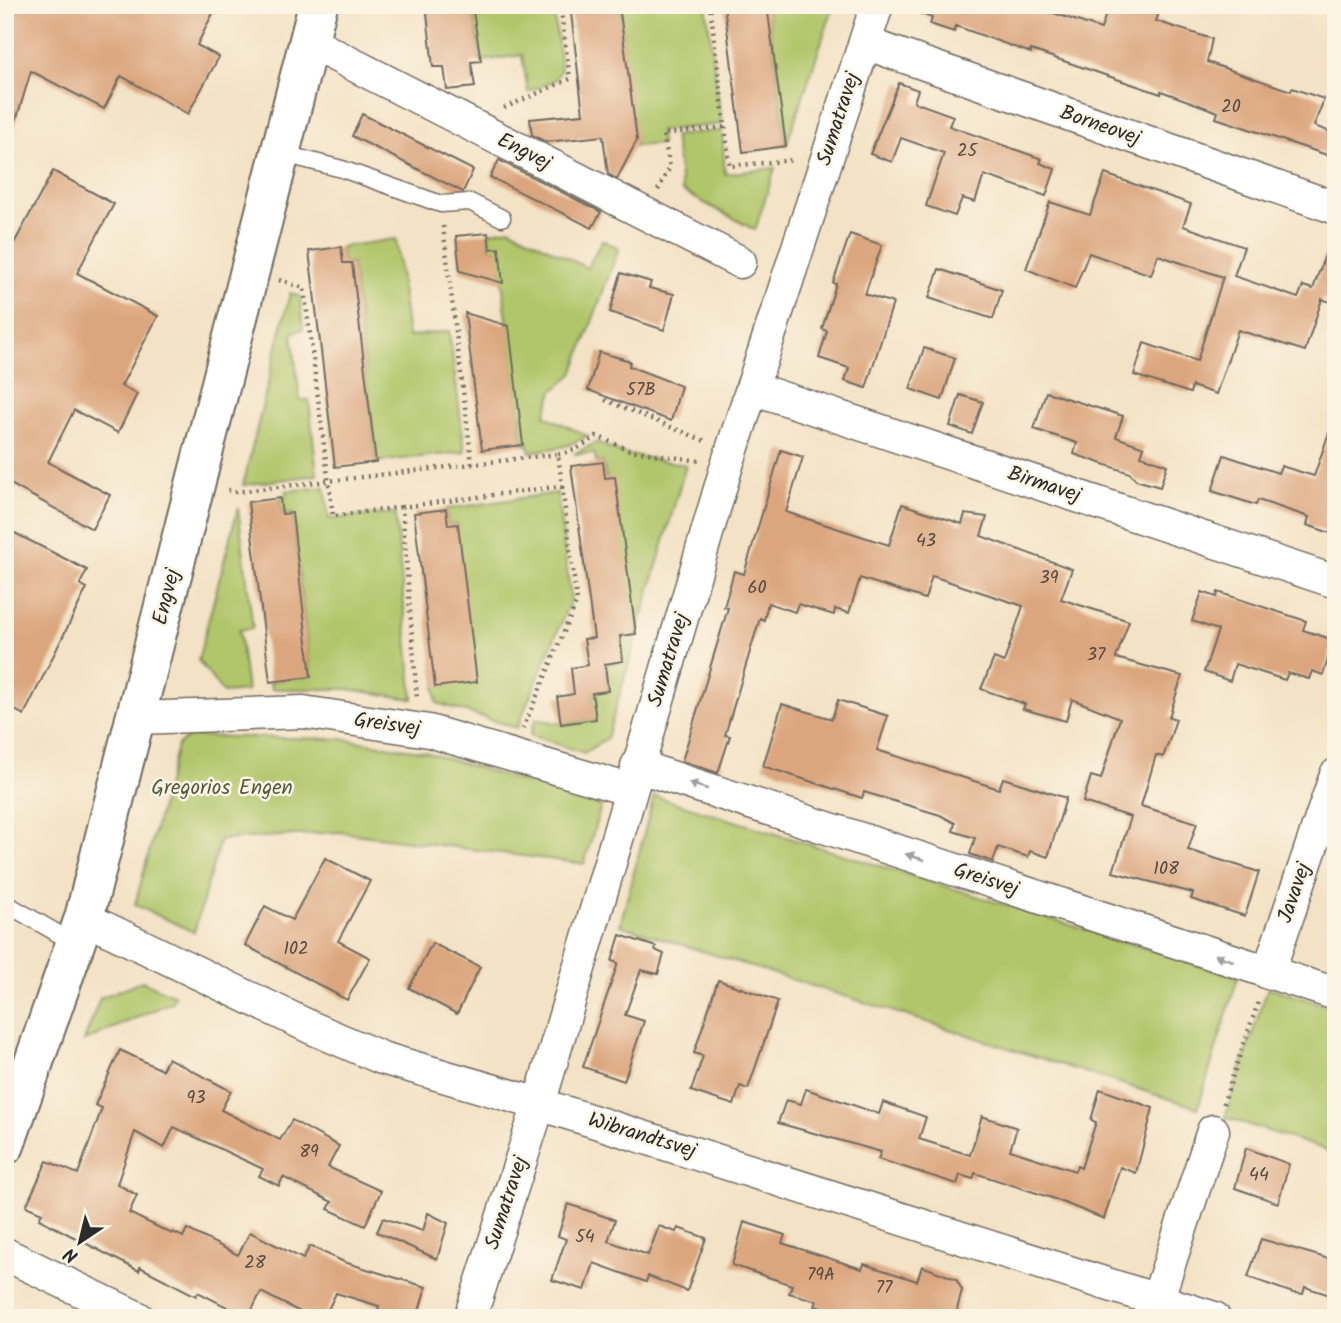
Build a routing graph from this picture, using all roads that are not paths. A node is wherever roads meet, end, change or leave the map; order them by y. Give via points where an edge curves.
1 (318, 5) edge
2 (877, 5) edge
3 (309, 42) junction
4 (865, 43) junction
5 (280, 153) junction
6 (1336, 208) edge
7 (502, 218) dead end
8 (740, 262) dead end
9 (752, 388) junction
10 (1336, 582) edge
11 (137, 718) junction
12 (1336, 775) edge
13 (633, 778) junction
14 (5, 903) edge
15 (80, 931) junction
16 (1268, 973) junction
17 (1336, 994) edge
18 (539, 1104) junction
19 (1213, 1131) road end
20 (5, 1146) edge
21 (5, 1254) edge
22 (1154, 1308) edge
23 (138, 1318) edge
24 (470, 1318) edge
25 (1214, 1318) edge

1 - 3 street, Engvej
2 - 4 street, Sumatravej
3 - 5 street, Engvej
3 - 8 street, Engvej
4 - 6 street, Borneovej
4 - 9 street, Sumatravej
5 - 7 lane via 441,204 470,202
5 - 11 street, Engvej
9 - 10 street, Birmavej
9 - 13 street, Sumatravej
11 - 13 street, Greisvej via 303,712 419,729 511,755
11 - 15 street, Engvej
12 - 16 street, Javavej
16 -> 13 street, Greisvej
13 - 18 street, Sumatravej
14 - 15 lane
15 - 18 street, Wibrandtsvej via 382,1058
15 - 20 street, Engvej
16 - 17 street, Greisvej
18 - 22 street, Wibrandtsvej
18 - 24 street, Sumatravej
19 - 22 street
21 - 23 street
22 - 25 street, Wibrandtsvej

